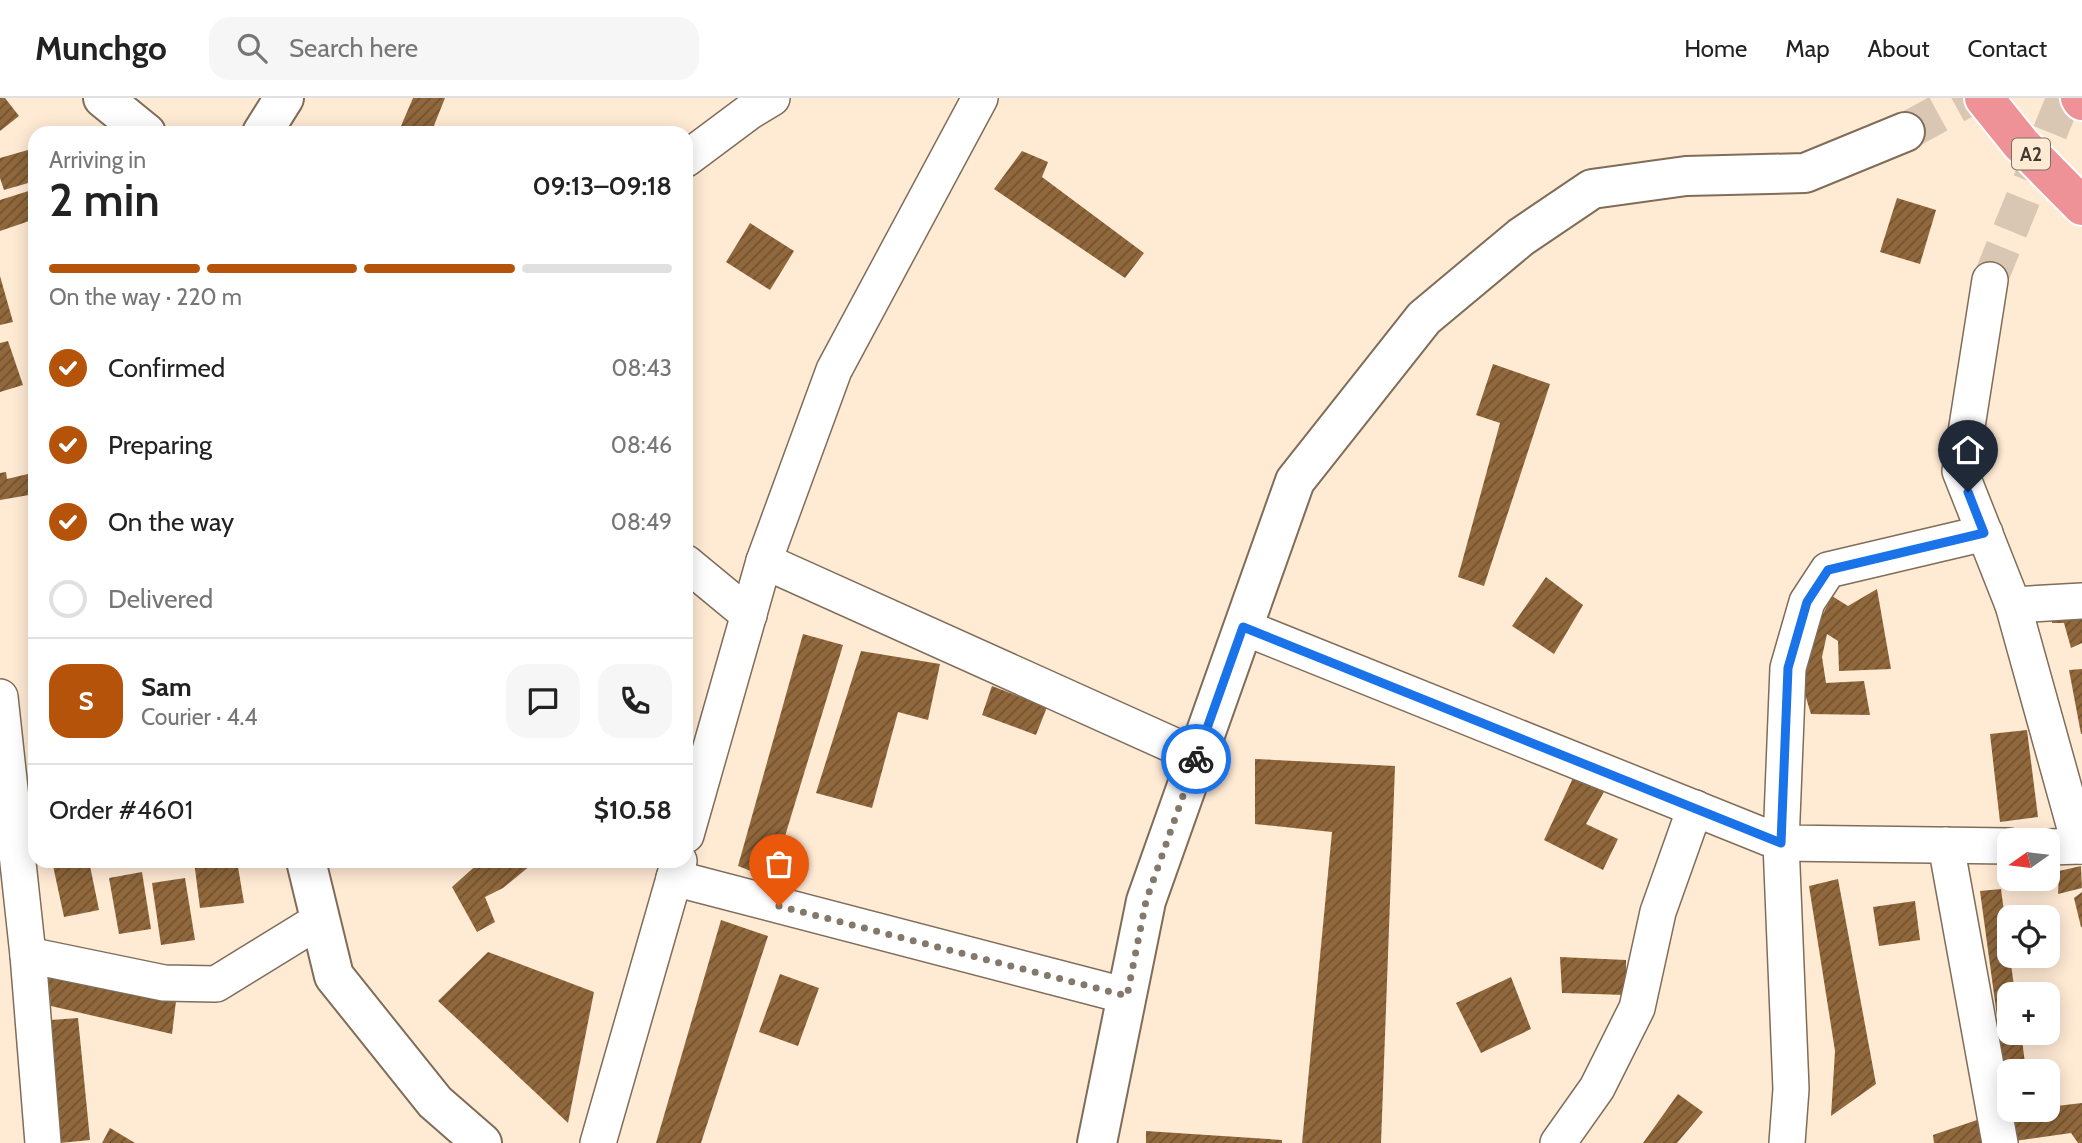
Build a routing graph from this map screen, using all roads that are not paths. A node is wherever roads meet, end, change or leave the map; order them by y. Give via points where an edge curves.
1 (103, 98) edge
2 (285, 98) edge
3 (772, 98) edge
4 (987, 98) edge
5 (1984, 98) edge
6 (972, 112) edge
7 (137, 126) edge
8 (267, 126) edge
9 (1905, 132) tunnel mouth
10 (693, 154) edge
11 (2082, 206) edge
12 (1990, 280) tunnel mouth
13 (1984, 533) junction
14 (764, 561) junction
15 (693, 569) edge
16 (2082, 601) edge
17 (2013, 605) junction
18 (749, 615) junction
19 (1243, 627) junction
20 (0, 697) edge
21 (1197, 756) junction
22 (1695, 808) junction
23 (693, 811) edge
24 (1781, 843) junction
25 (1946, 845) junction
26 (1997, 846) edge
27 (2070, 846) edge
28 (308, 868) edge
29 (676, 870) edge
30 (320, 920) junction
31 (28, 955) junction
32 (1127, 996) junction
33 (43, 1143) edge
34 (482, 1143) edge
35 (598, 1143) edge
36 (1097, 1143) edge
37 (1558, 1143) edge
38 (1787, 1143) edge
39 (2000, 1143) edge

1 - 7 street
2 - 8 street
3 - 10 street
4 - 6 street
5 - 11 highway, A2 via 2021,144
6 - 14 street via 834,369
9 - 19 street via 1805,173 1686,176 1592,189 1521,237 1424,318 1295,481
12 - 13 street via 1960,471
13 - 17 street
13 - 24 street via 1828,570 1814,591 1788,668
14 - 18 street
14 - 21 street
15 - 18 street
16 - 17 street
17 - 27 street
18 - 23 street
19 - 21 street
19 - 22 street
20 - 31 street
21 - 32 street via 1146,901
22 - 24 street
22 - 37 street via 1658,912 1637,1007 1597,1088
24 - 25 street
24 - 38 street via 1791,1089
25 - 26 street
25 - 39 street
28 - 30 street
29 - 32 street
29 - 35 street
30 - 31 street via 216,984 164,983
30 - 34 street via 334,976 435,1102
31 - 33 street
32 - 36 street

